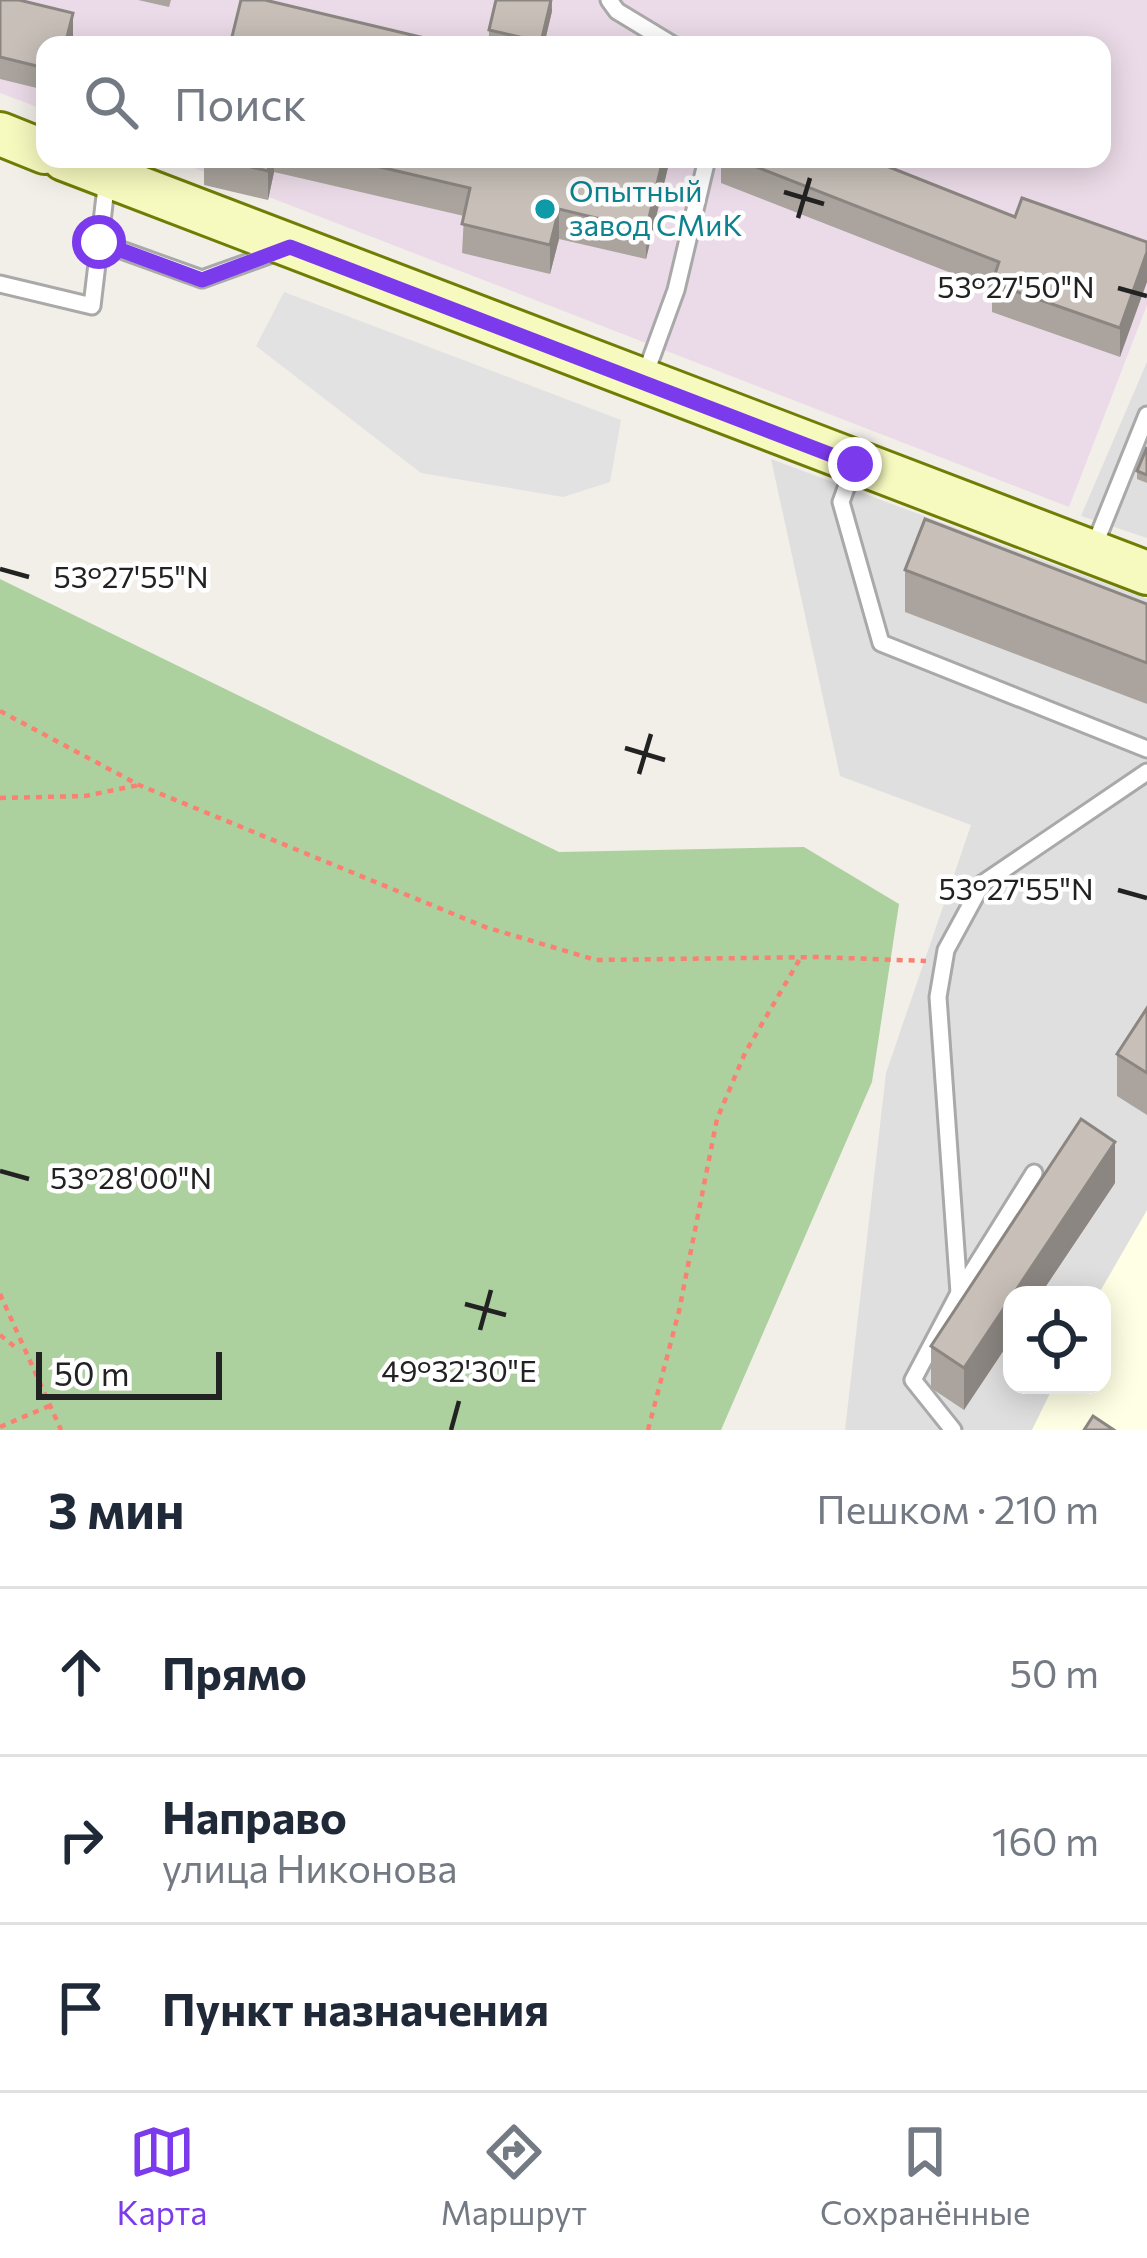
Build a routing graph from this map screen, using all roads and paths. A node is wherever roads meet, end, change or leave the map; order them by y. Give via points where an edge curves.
1 (609, 0) edge
2 (658, 36) edge
3 (0, 134) edge
4 (36, 148) edge
5 (87, 168) edge
6 (705, 168) edge
7 (107, 176) junction
8 (99, 242) junction
9 (290, 247) junction
10 (0, 284) edge
11 (642, 383) junction
12 (1147, 415) edge
13 (855, 464) junction
14 (1092, 552) junction
15 (1147, 573) edge
16 (0, 712) edge
17 (1147, 749) edge
18 (1147, 772) edge
19 (139, 785) junction
20 (0, 797) edge
21 (801, 957) junction
22 (944, 962) junction
23 (1034, 1173) dead end
24 (959, 1293) junction
25 (0, 1294) edge
26 (0, 1335) edge
27 (24, 1354) junction
28 (49, 1406) junction
29 (0, 1426) edge
30 (61, 1430) edge
31 (648, 1430) edge
32 (953, 1430) edge

1 - 2 lane
3 - 4 main road
5 - 7 main road
6 - 11 lane via 676,290
7 - 8 lane
7 - 9 main road
8 - 9 lane via 202,280
8 - 10 lane via 92,306
9 - 11 main road
11 - 13 main road
12 - 14 lane
13 - 14 main road
13 - 17 lane via 841,502 881,643
14 - 15 main road
16 - 19 path
18 - 22 lane via 982,884
19 - 20 path via 85,796
19 - 21 path via 485,927 596,960
21 - 22 path
21 - 31 path via 717,1119
22 - 24 lane via 938,997
23 - 24 lane
24 - 32 lane via 913,1381
25 - 27 path
26 - 27 path
27 - 28 path
28 - 29 path
28 - 30 path

